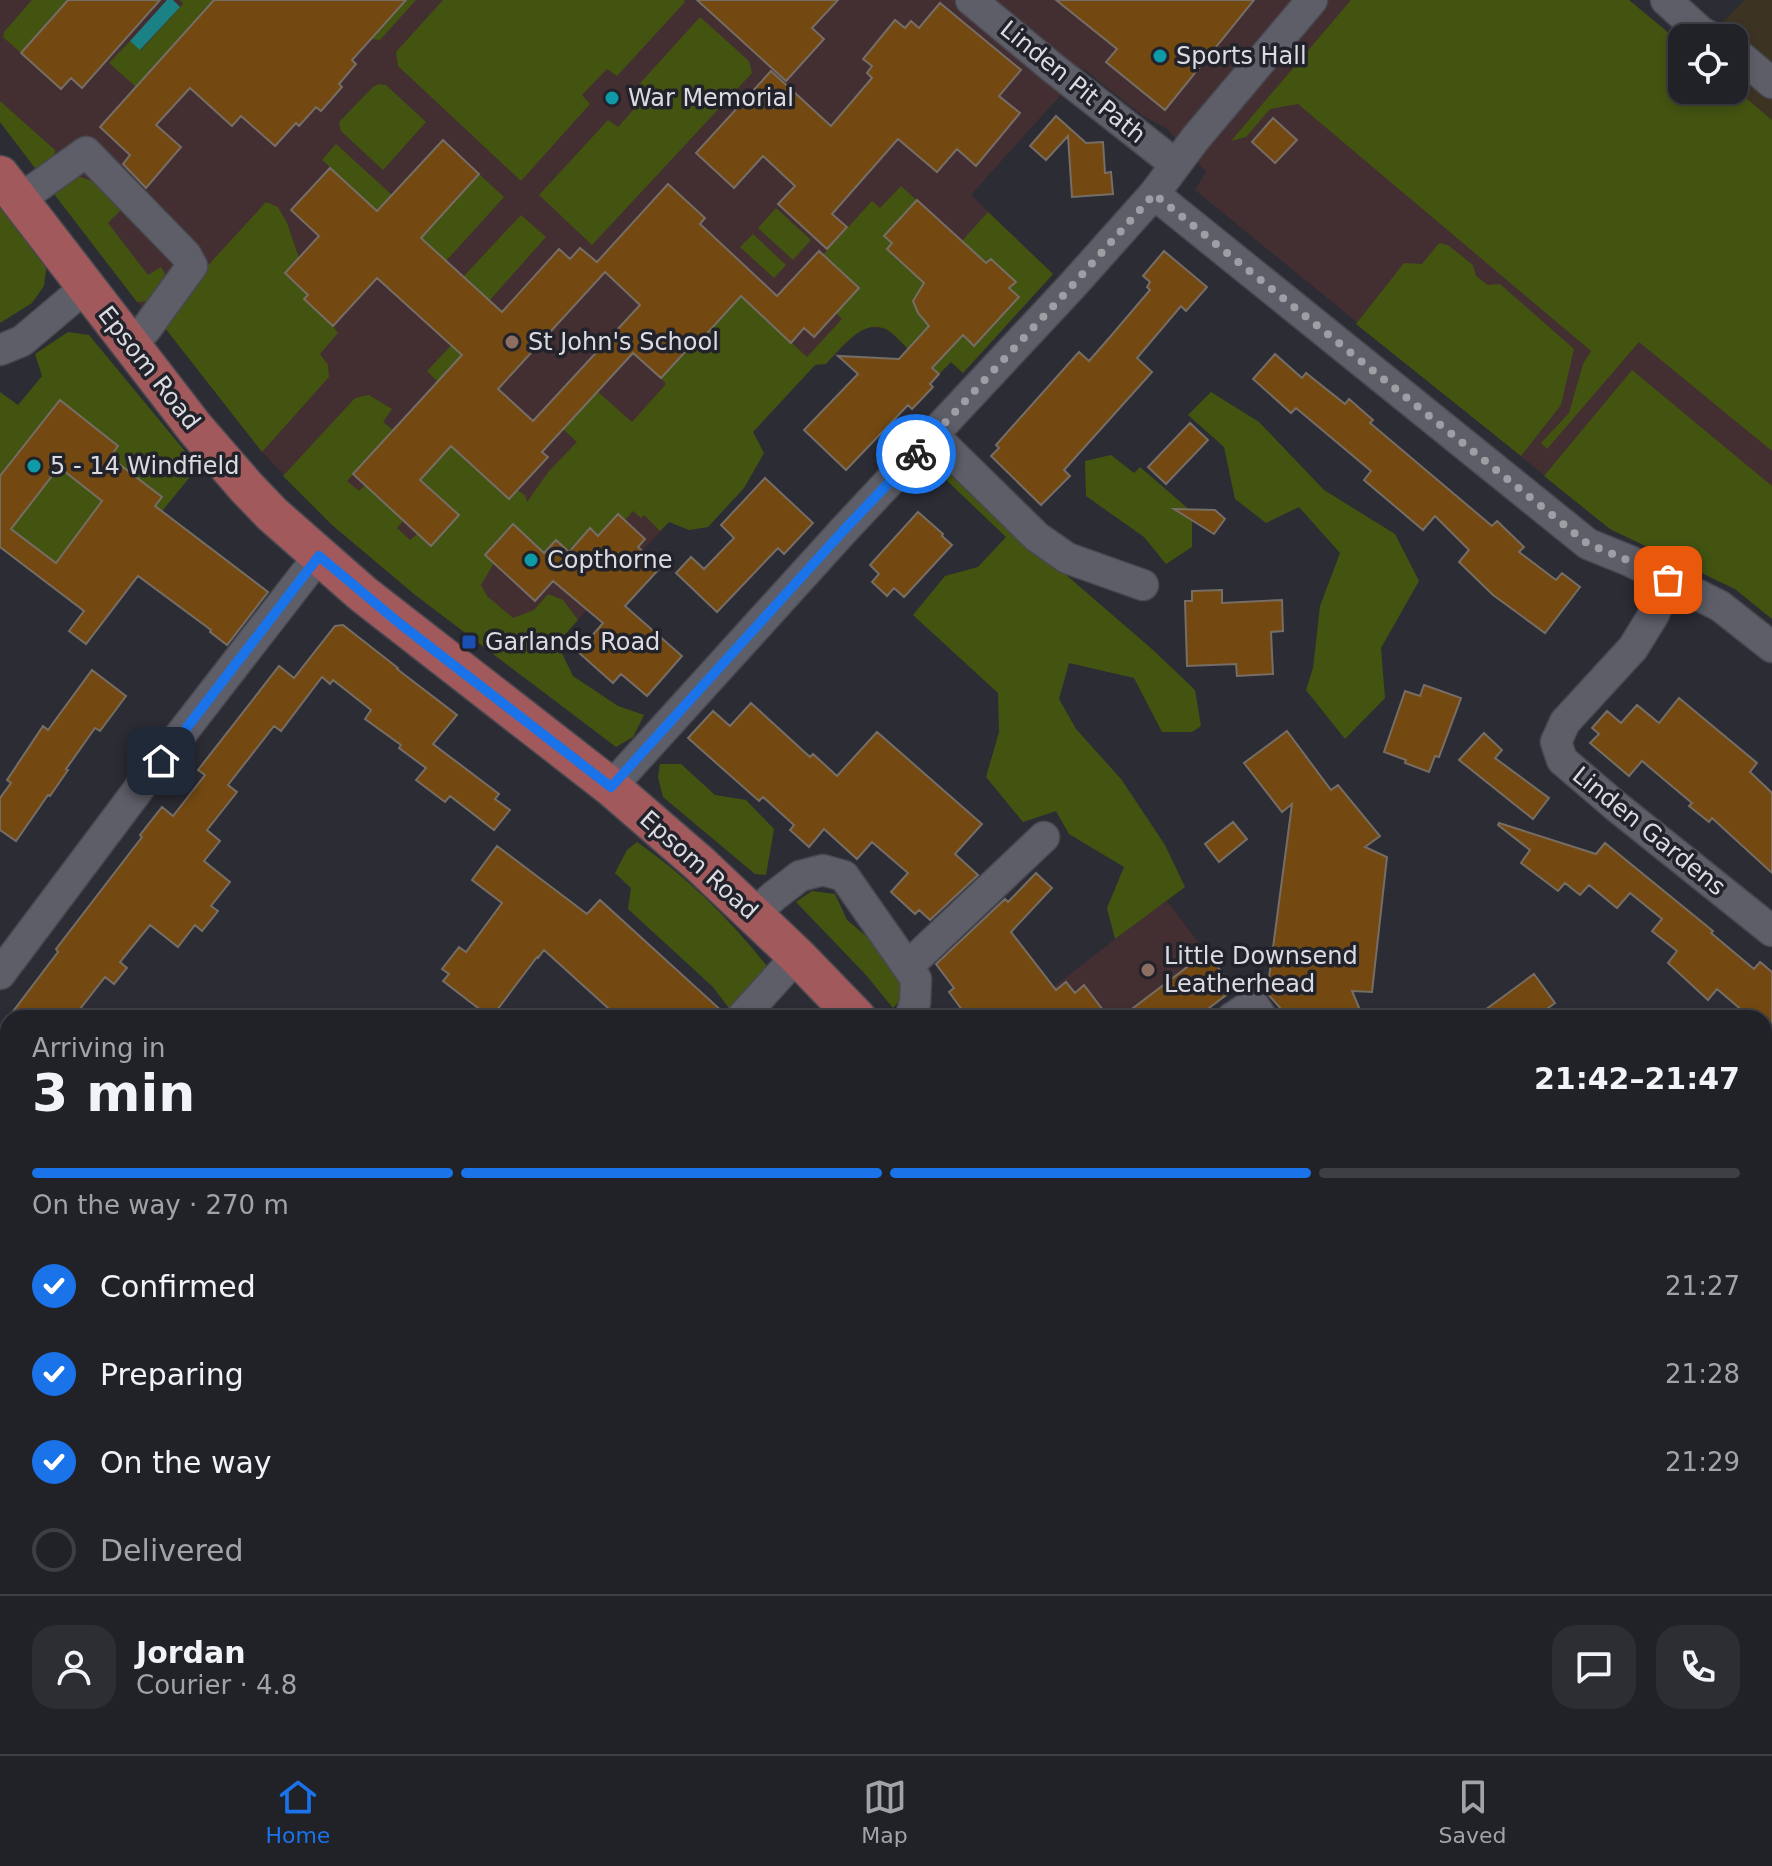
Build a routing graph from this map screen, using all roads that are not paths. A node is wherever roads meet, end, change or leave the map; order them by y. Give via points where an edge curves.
1 (971, 0) edge
2 (1312, 0) edge
3 (1666, 0) edge
4 (1693, 24) edge
5 (1748, 63) edge
6 (1772, 83) edge
7 (1175, 164) junction
8 (9, 188) edge
9 (1154, 194) junction
10 (86, 287) junction
11 (131, 345) junction
12 (0, 350) edge
13 (933, 435) junction
14 (319, 556) junction
15 (1668, 580) junction
16 (1143, 585) dead end
17 (1772, 647) edge
18 (611, 787) junction
19 (1044, 837) dead end
20 (754, 914) junction
21 (1772, 931) edge
22 (797, 956) junction
23 (908, 966) junction
24 (0, 974) edge
25 (748, 1010) edge
26 (849, 1010) edge
27 (913, 1010) edge

1 - 7 street, Linden Pit Path
2 - 7 street
3 - 4 street
5 - 6 street
7 - 9 street
8 - 10 main road, Epsom Road
8 - 11 street via 86,152 186,255 192,266
9 - 13 street
9 - 15 street via 1588,544
10 - 11 main road, Epsom Road
10 - 12 street via 22,341
11 - 14 main road, Epsom Road via 247,488
13 - 16 street via 1037,537 1067,558
13 - 18 street
14 - 18 main road, Epsom Road
14 - 24 street
15 - 17 street via 1720,606
15 - 21 street, Linden Gardens via 1633,648 1565,722 1556,742 1562,760
18 - 20 main road, Epsom Road
19 - 23 street
20 - 22 main road, Epsom Road
20 - 23 street via 800,876 823,870 844,876
22 - 25 street
22 - 26 main road, Epsom Road
23 - 27 street via 916,979

